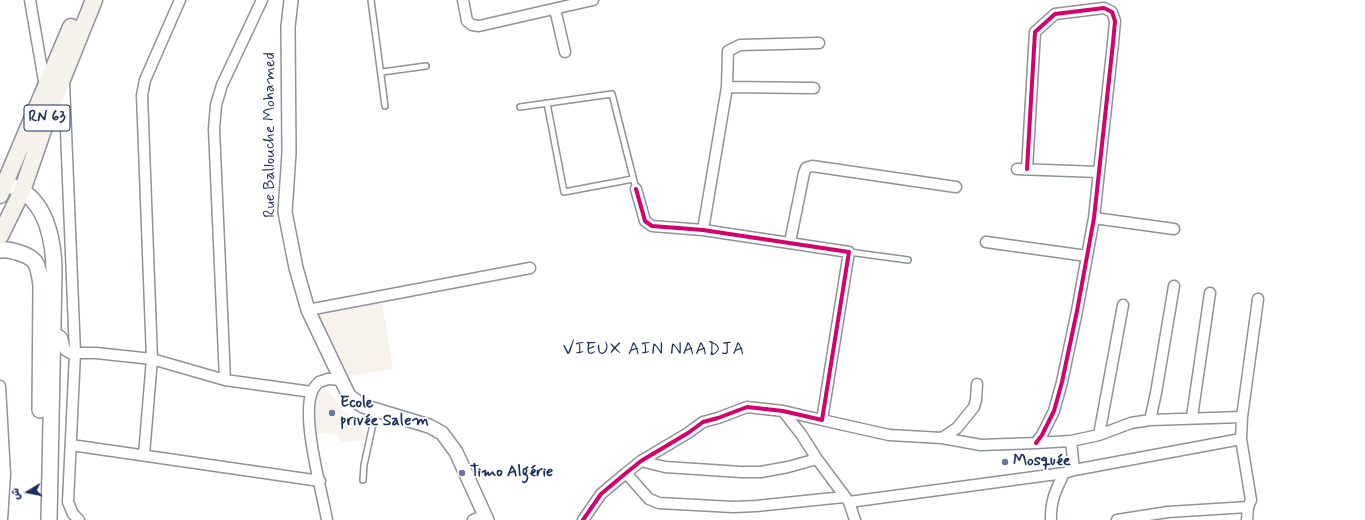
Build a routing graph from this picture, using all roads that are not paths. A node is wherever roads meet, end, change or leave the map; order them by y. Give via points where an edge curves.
1 (30, 0) edge
2 (82, 0) edge
3 (94, 0) edge
4 (180, 0) edge
5 (262, 0) edge
6 (291, 0) edge
7 (371, 0) edge
8 (463, 0) edge
9 (593, 0) edge
10 (555, 9) junction
11 (819, 43) dead end
12 (565, 52) dead end
13 (426, 66) dead end
14 (382, 72) junction
15 (64, 74) junction
16 (727, 87) junction
17 (814, 88) dead end
18 (45, 89) junction
19 (547, 103) junction
20 (385, 106) dead end
21 (520, 107) dead end
22 (1017, 169) dead end
23 (1027, 169) junction
24 (1098, 172) junction
25 (634, 184) junction
26 (956, 187) dead end
27 (2, 189) edge
28 (22, 191) junction
29 (1094, 218) junction
30 (1174, 229) dead end
31 (703, 230) junction
32 (0, 236) edge
33 (790, 242) junction
34 (986, 242) dead end
35 (0, 250) edge
36 (849, 252) junction
37 (1087, 256) junction
38 (908, 260) dead end
39 (530, 268) dead end
40 (1174, 286) dead end
41 (1210, 293) dead end
42 (1258, 299) dead end
43 (1123, 305) dead end
44 (308, 310) junction
45 (53, 333) junction
46 (75, 353) junction
47 (152, 359) junction
48 (225, 380) junction
49 (342, 380) junction
50 (977, 384) dead end
51 (0, 386) edge
52 (312, 392) junction
53 (376, 410) junction
54 (783, 411) junction
55 (1242, 417) junction
56 (1192, 418) junction
57 (822, 420) junction
58 (1150, 420) junction
59 (1099, 435) junction
60 (942, 438) junction
61 (1241, 439) junction
62 (1071, 441) junction
63 (1036, 443) junction
64 (71, 445) junction
65 (144, 456) junction
66 (817, 459) junction
67 (641, 461) junction
68 (1074, 470) junction
69 (626, 473) junction
70 (1064, 473) junction
71 (2, 474) edge
72 (363, 480) dead end
73 (320, 481) junction
74 (846, 500) junction
75 (1248, 507) junction
76 (482, 518) edge
77 (2, 520) edge
78 (40, 520) edge
79 (49, 520) edge
80 (79, 520) edge
81 (327, 520) edge
82 (583, 520) edge
83 (855, 520) edge
84 (1051, 520) edge
85 (1117, 520) edge
86 (1247, 520) edge

1 - 18 street
2 - 18 main road, RN 63
3 - 15 main road, RN 63
4 - 47 street via 145,80 142,95
5 - 48 street via 222,85 215,113
6 - 44 street, Rue Ballouche Mohamed via 288,27 289,153 285,212 296,268
7 - 14 lane
8 - 10 street via 468,21 472,26
9 - 10 street
10 - 12 street
11 - 16 street via 740,45 728,51
13 - 14 lane
14 - 20 lane
15 - 28 main road, RN 63
15 - 46 street
16 - 17 street
16 - 31 street
18 - 27 main road, RN 63
19 - 21 lane
19 - 25 lane via 612,94
19 - 25 lane via 564,192
22 - 23 street
23 - 24 street
23 - 24 street via 1035,32 1055,14 1104,8 1112,12 1115,21
24 - 29 street
25 - 31 street via 645,221 652,226
26 - 33 street via 812,166 806,168 804,173
27 - 28 main road
28 - 32 main road, RN 63
28 - 45 main road via 34,202 45,221 51,239 54,265
29 - 30 street
29 - 37 street
31 - 33 street
33 - 36 street
34 - 37 street
35 - 78 main road via 18,252 35,262 41,286
36 - 38 lane
36 - 57 street
37 - 63 street via 1062,382 1054,411
39 - 44 street
40 - 58 street
41 - 56 street
42 - 55 street
43 - 59 street
44 - 49 street, Rue Ballouche Mohamed
45 - 46 street via 62,337 64,350
45 - 79 main road
46 - 47 street via 96,352
46 - 64 street
47 - 48 street
47 - 65 street
48 - 52 street
49 - 52 street via 328,379 319,382
49 - 53 street, Rue Ballouche Mohamed via 349,396 363,406
50 - 60 street via 974,407 957,428
51 - 71 street
52 - 73 street via 311,430
53 - 72 lane
53 - 76 street, Rue Ballouche Mohamed via 429,426 442,433 456,452
54 - 57 street
54 - 66 street
54 - 67 street via 747,407 702,422
55 - 56 street
55 - 61 street
56 - 58 street
57 - 60 street via 889,435
58 - 59 street via 1131,423
59 - 62 street
60 - 63 street via 981,445
61 - 68 street
61 - 75 street via 1250,490 1251,500
62 - 63 street
62 - 68 street
64 - 65 street
64 - 80 street via 68,502
65 - 73 street
66 - 67 street via 761,472 665,466
66 - 74 street
67 - 69 street
68 - 70 street
69 - 74 street via 649,498 659,503 733,507
69 - 82 street via 601,494
70 - 74 street
70 - 84 street via 1050,507
71 - 77 street
73 - 81 street
74 - 83 street
75 - 85 street via 1168,512
75 - 86 street

